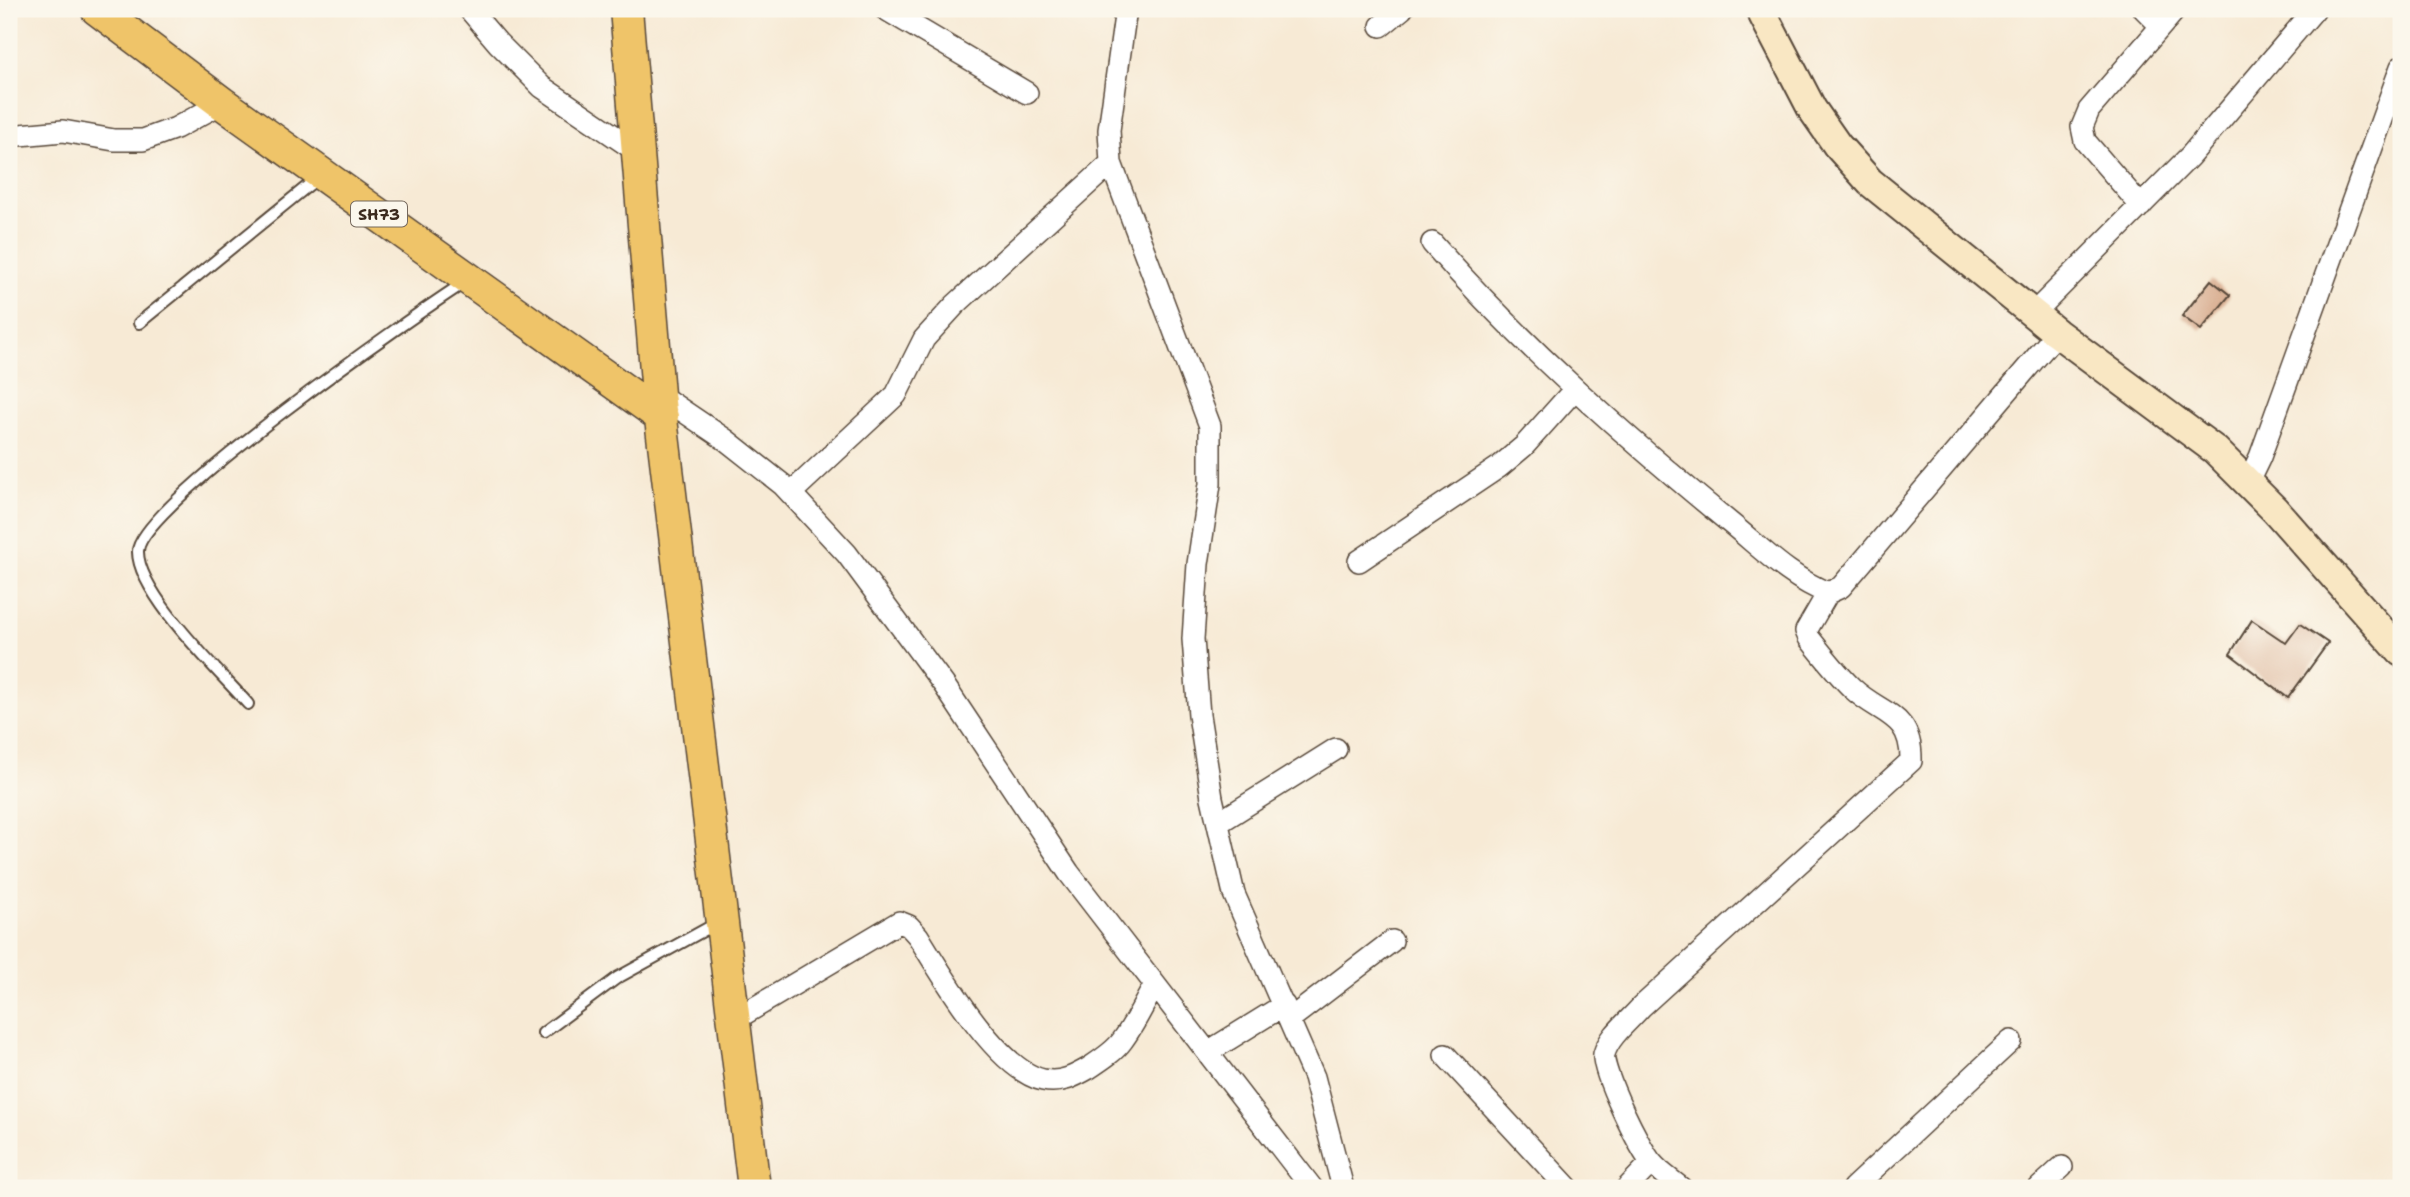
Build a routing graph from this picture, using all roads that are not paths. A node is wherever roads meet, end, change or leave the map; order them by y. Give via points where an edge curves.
1 (97, 9) edge
2 (469, 9) edge
3 (885, 9) edge
4 (1126, 9) edge
5 (1402, 9) edge
6 (1760, 9) edge
7 (2144, 9) edge
8 (2176, 9) edge
9 (2315, 9) edge
10 (632, 12) edge
11 (1381, 26) dead end
12 (2161, 26) junction
13 (2401, 67) edge
14 (1027, 93) dead end
15 (222, 103) junction
16 (9, 136) edge
17 (638, 152) junction
18 (1111, 163) junction
19 (322, 174) junction
20 (2141, 206) junction
21 (1432, 243) dead end
22 (470, 279) junction
23 (2033, 314) junction
24 (139, 323) dead end
25 (2057, 333) junction
26 (1575, 389) junction
27 (660, 405) junction
28 (2248, 482) junction
29 (791, 493) junction
30 (1359, 561) dead end
31 (1828, 593) junction
32 (2401, 652) edge
33 (248, 704) dead end
34 (1336, 749) dead end
35 (1218, 823) junction
36 (721, 921) junction
37 (1392, 941) dead end
38 (1155, 985) junction
39 (1287, 1012) junction
40 (734, 1020) junction
41 (543, 1033) dead end
42 (2011, 1041) dead end
43 (1208, 1052) junction
44 (1445, 1055) dead end
45 (1651, 1163) junction
46 (2062, 1167) dead end
47 (754, 1188) edge
48 (1312, 1188) edge
49 (1343, 1188) edge
50 (1568, 1188) edge
51 (1627, 1188) edge
52 (1681, 1188) edge
53 (1853, 1188) edge
54 (2039, 1188) edge

1 - 15 main road, SH73
2 - 17 street via 542,87
3 - 14 street
4 - 18 street via 1109,130
5 - 11 street
6 - 23 street via 1812,109 1870,182
7 - 12 street
8 - 12 street
9 - 20 street via 2208,137
10 - 17 main road
12 - 20 street via 2089,110 2082,127 2085,141
13 - 28 street
15 - 16 street via 143,140 114,141 63,131
15 - 19 main road, SH73
17 - 27 main road
18 - 29 street via 955,305 924,339 896,395
18 - 35 street via 1210,426 1210,484 1198,565 1194,639 1199,715
19 - 22 main road, SH73
19 - 24 lane
20 - 23 street
21 - 26 street via 1495,313
22 - 27 main road, SH73
22 - 33 lane via 358,353 296,401 202,478 143,535 138,551 151,587 169,615
23 - 25 street
25 - 28 street via 2215,450
25 - 31 street via 1841,587
26 - 30 street via 1499,467
26 - 31 street via 1782,565
27 - 29 street via 726,440
27 - 36 main road
28 - 32 street
29 - 38 street via 879,594 1043,838
31 - 45 street via 1809,623 1809,638 1852,688 1899,721 1908,736 1911,761 1658,992 1611,1041 1603,1056 1606,1073
34 - 35 street
35 - 39 street via 1238,905
36 - 40 main road
36 - 41 lane via 617,978
37 - 39 street
38 - 40 street via 1111,1053 1061,1081 1042,1080 1026,1072 984,1034 918,936 899,922
38 - 43 street
39 - 43 street
39 - 49 street via 1314,1077
40 - 47 main road
42 - 53 street
43 - 48 street
44 - 50 street
45 - 51 street
45 - 52 street
46 - 54 street

